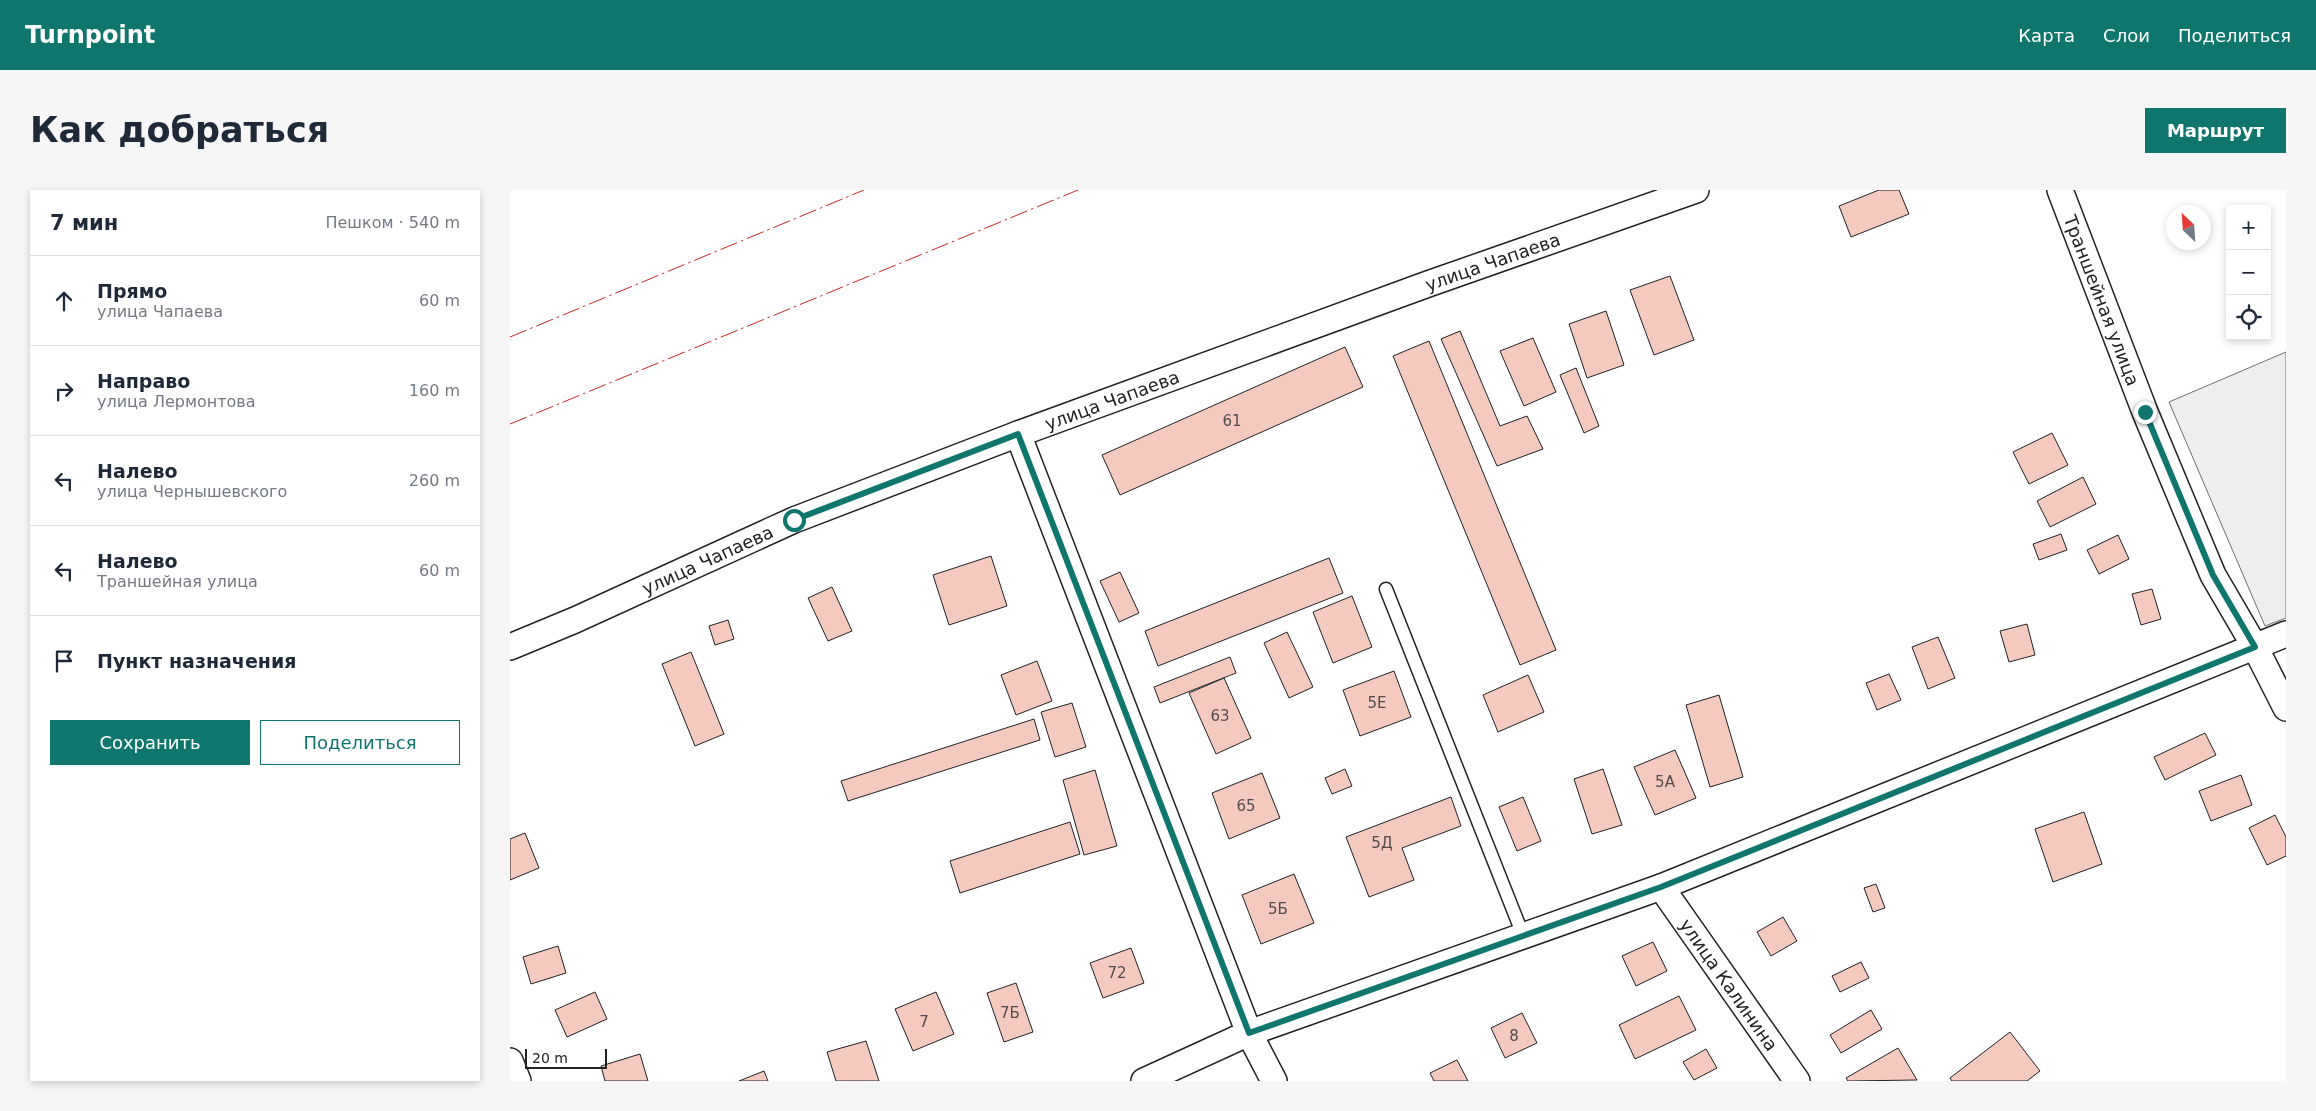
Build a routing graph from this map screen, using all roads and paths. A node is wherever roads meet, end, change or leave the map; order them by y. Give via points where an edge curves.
1 (1696, 190) edge
2 (2060, 190) edge
3 (1018, 434) junction
4 (1386, 589) dead end
5 (2286, 634) edge
6 (510, 647) edge
7 (2255, 647) junction
8 (2286, 708) edge
9 (1661, 887) junction
10 (1523, 935) junction
11 (1249, 1033) junction
12 (510, 1061) edge
13 (518, 1081) edge
14 (1144, 1081) edge
15 (1274, 1081) edge
16 (1797, 1081) edge

1 - 3 street, улица Чапаева
2 - 7 street, Траншейная улица via 2145,412 2209,566
3 - 6 street, улица Чапаева via 794,520
3 - 11 street
4 - 10 lane
5 - 7 street
7 - 8 street, Траншейная улица
7 - 9 street
9 - 10 street
9 - 16 street, улица Калинина
10 - 11 street
11 - 14 street
11 - 15 street
12 - 13 street

